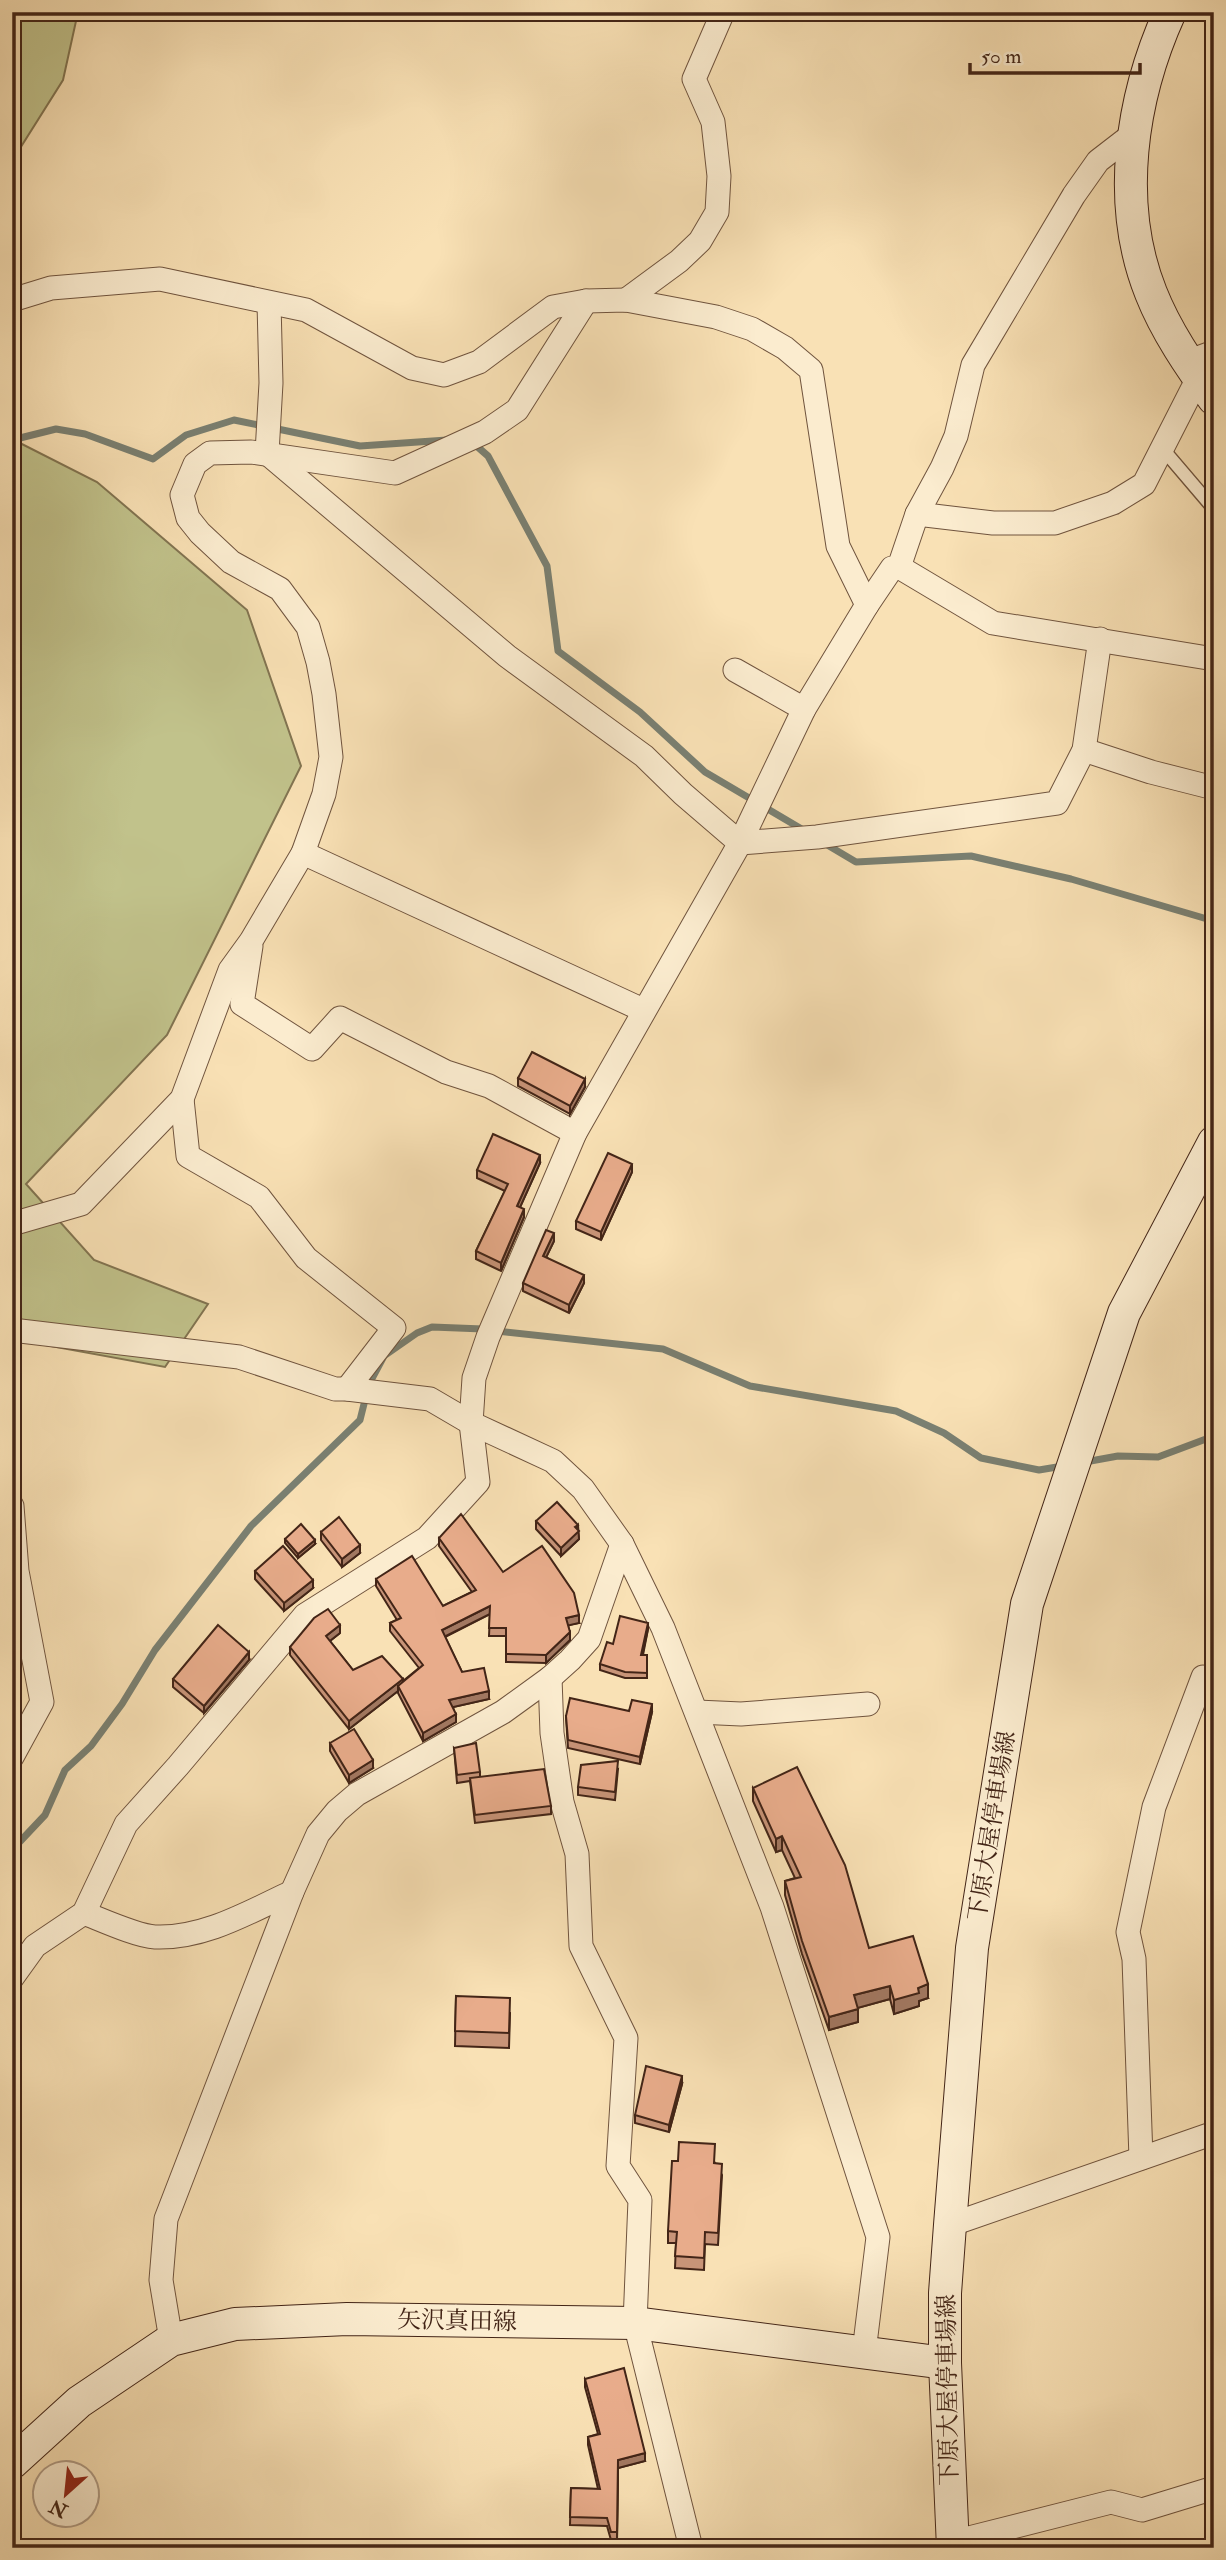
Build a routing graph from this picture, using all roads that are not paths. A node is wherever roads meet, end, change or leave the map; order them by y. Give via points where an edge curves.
1 (723, 12) edge
2 (1170, 12) edge
3 (1133, 134) junction
4 (12, 300) edge
5 (626, 300) junction
6 (586, 301) junction
7 (269, 303) junction
8 (1203, 373) edge
9 (1162, 448) junction
10 (267, 453) junction
11 (1214, 509) edge
12 (917, 514) junction
13 (899, 567) junction
14 (867, 605) junction
15 (1100, 639) junction
16 (1214, 659) edge
17 (735, 670) dead end
18 (804, 709) junction
19 (1084, 750) junction
20 (1214, 788) edge
21 (740, 843) junction
22 (303, 853) junction
23 (251, 941) junction
24 (643, 1010) junction
25 (182, 1100) junction
26 (575, 1133) junction
27 (1214, 1142) edge
28 (12, 1224) edge
29 (12, 1330) edge
30 (347, 1389) junction
31 (471, 1423) junction
32 (12, 1506) edge
33 (622, 1544) junction
34 (1203, 1677) dead end
35 (550, 1678) junction
36 (868, 1704) dead end
37 (697, 1712) junction
38 (12, 1757) edge
39 (292, 1892) junction
40 (84, 1913) junction
41 (12, 1978) edge
42 (1214, 2133) edge
43 (1141, 2158) junction
44 (950, 2225) junction
45 (635, 2323) junction
46 (171, 2340) junction
47 (864, 2352) junction
48 (945, 2362) junction
49 (12, 2463) edge
50 (1214, 2488) edge
51 (953, 2545) edge
52 (691, 2548) edge

1 - 5 street via 694,79 713,122 719,176 717,212 693,248
2 - 3 main road via 1155,45
3 - 8 main road via 1131,198 1137,246 1151,293
3 - 12 street via 1098,161 1074,195 973,365 956,436
4 - 7 street via 51,288 160,279
5 - 6 street
5 - 14 street via 716,317 752,329 811,370 838,546
6 - 7 street via 553,307 479,362 444,375 412,368 306,310
6 - 10 street via 517,410 485,432 395,473
7 - 10 street
8 - 9 street
9 - 11 lane
9 - 12 street via 1144,484 1113,503 1055,523 993,523
10 - 21 street via 507,656 644,756
10 - 22 street via 211,453 195,464 182,495 188,518 200,533 231,562 280,589 307,627 324,694 331,757 324,794
12 - 13 street
13 - 14 street via 892,568
13 - 15 street via 993,623
14 - 18 street
15 - 16 street
15 - 19 street
17 - 18 street
18 - 21 street
19 - 20 street
19 - 21 street via 1057,803 817,837
21 - 24 street
22 - 23 street
22 - 24 street
23 - 25 street via 230,970
23 - 26 street via 242,1004 298,1041 312,1049 340,1018 446,1072 489,1086
24 - 26 street
25 - 28 street via 81,1204
25 - 30 street via 188,1156 259,1197 306,1258 394,1328
26 - 31 street via 488,1337 474,1378
27 - 44 main road, 下原大屋停車場線 via 1124,1313 1027,1604 972,1948
29 - 30 street via 239,1357
30 - 31 street via 430,1399
31 - 33 street via 553,1461 583,1489
31 - 40 street via 478,1482 427,1538 305,1615 126,1824
32 - 38 street via 17,1570 42,1702
33 - 35 street via 589,1639
33 - 37 street
34 - 43 street via 1154,1807 1128,1931 1134,1959
35 - 39 street via 503,1712 357,1794 318,1834
35 - 45 street via 562,1802 577,1854 581,1947 626,2038 618,2166 640,2200
36 - 37 street via 741,1714
37 - 47 street via 772,1907 878,2237
39 - 40 street via 188,1935 153,1937
39 - 46 street via 166,2219 161,2280
40 - 41 street via 35,1947
42 - 43 street
43 - 44 street
44 - 48 main road, 下原大屋停車場線
45 - 46 main road, 矢沢真田線 via 347,2319 235,2324
45 - 47 main road, 矢沢真田線
45 - 52 street
46 - 49 main road, 矢沢真田線 via 79,2403
47 - 48 main road, 矢沢真田線
48 - 51 main road, 下原大屋停車場線
50 - 51 street via 1142,2510 1111,2502

